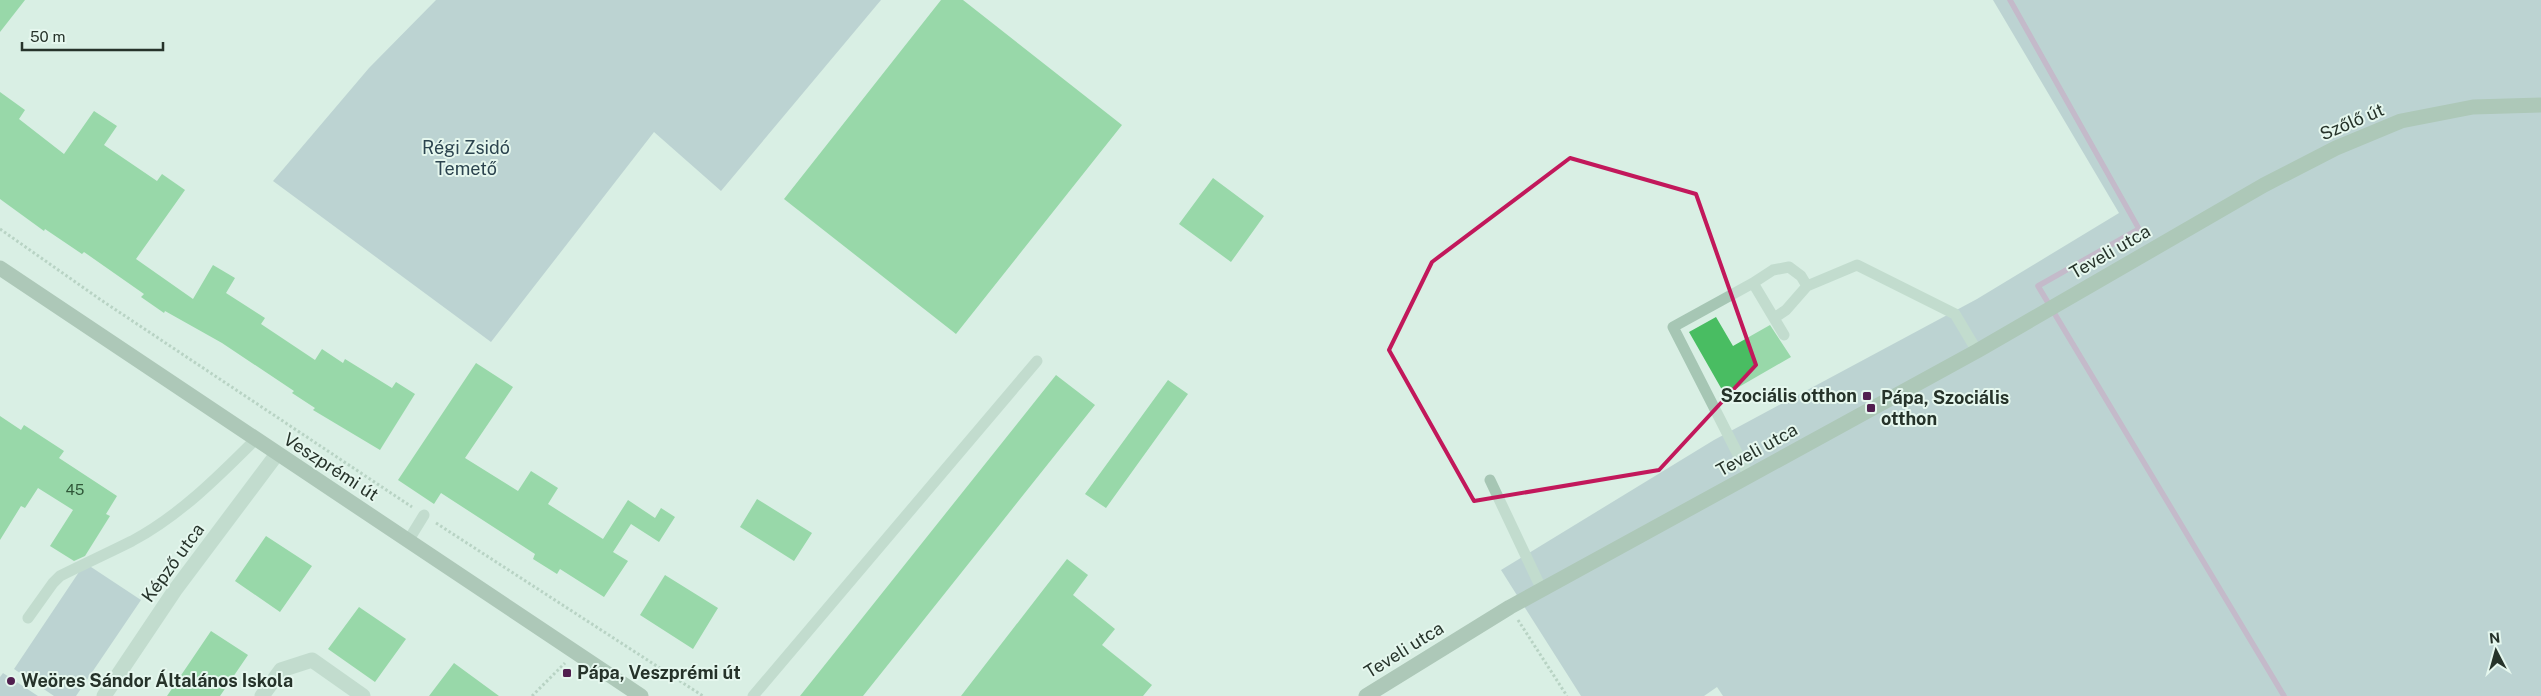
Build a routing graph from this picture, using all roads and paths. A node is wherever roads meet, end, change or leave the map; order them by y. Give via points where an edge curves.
1 (2541, 104) edge
2 (2194, 225) joint
3 (0, 229) edge
4 (0, 268) edge
5 (1753, 283) junction
6 (1807, 286) junction
7 (1774, 318) junction
8 (1784, 335) dead end
9 (1977, 351) junction
10 (1037, 361) dead end
11 (255, 440) junction
12 (277, 454) junction
13 (1749, 476) junction
14 (1490, 480) dead end
15 (424, 515) junction
16 (408, 541) junction
17 (1542, 590) junction
18 (1510, 607) junction
19 (28, 618) dead end
20 (576, 652) junction
21 (697, 694) edge
22 (104, 696) edge
23 (262, 696) edge
24 (363, 696) edge
25 (532, 696) edge
26 (641, 696) edge
27 (703, 696) edge
28 (753, 696) edge
29 (1366, 696) edge
30 (1567, 696) edge

1 - 2 main road, Szőlő út via 2473,108 2401,121 2336,148
2 - 9 main road, Teveli utca
3 - 15 path
4 - 11 main road, Veszprémi út
5 - 6 lane via 1773,270 1789,267 1801,276
5 - 7 lane
5 - 13 lane via 1673,327
6 - 7 lane via 1786,310
6 - 9 lane via 1857,265 1956,314
7 - 8 lane
9 - 13 main road, Teveli utca
10 - 28 lane
11 - 12 main road, Veszprémi út
11 - 19 lane via 217,478 172,515 132,540 60,576
12 - 16 main road, Veszprémi út
12 - 22 street, Képző utca via 175,590
13 - 17 main road, Teveli utca
14 - 17 lane
15 - 16 lane
15 - 21 path
16 - 20 main road, Veszprémi út
17 - 18 main road, Teveli utca
18 - 29 main road, Teveli utca
18 - 30 path
20 - 25 path
20 - 26 main road, Veszprémi út
21 - 27 path
23 - 24 street via 281,670 312,660

